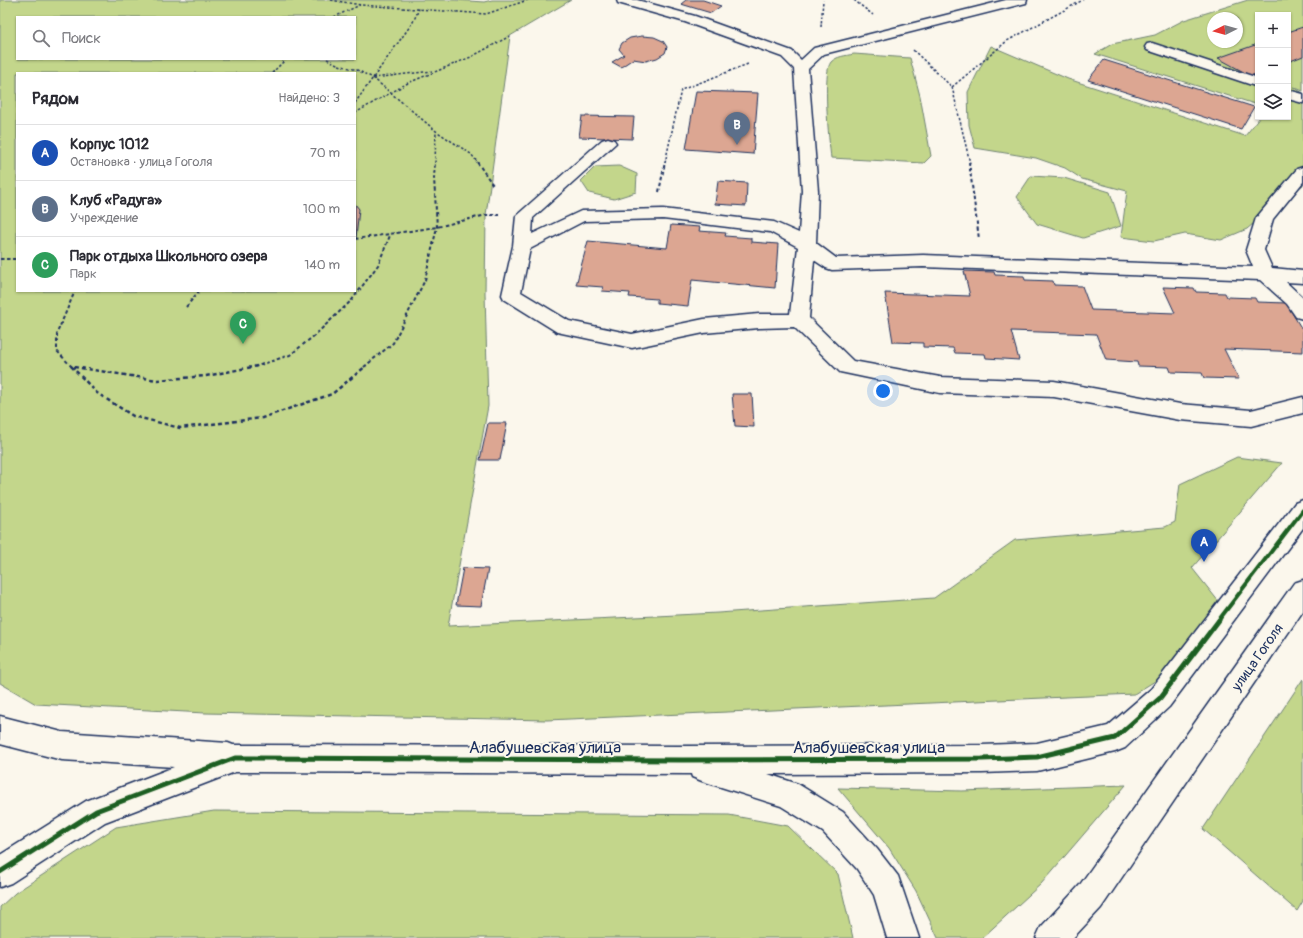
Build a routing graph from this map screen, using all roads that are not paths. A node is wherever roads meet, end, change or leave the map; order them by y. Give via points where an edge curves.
1 (622, 0) edge
2 (1021, 0) edge
3 (1152, 47) dead end
4 (801, 68) junction
5 (1255, 82) edge
6 (1291, 95) edge
7 (1303, 99) edge
8 (608, 144) dead end
9 (1303, 172) edge
10 (806, 244) junction
11 (522, 246) junction
12 (1265, 274) junction
13 (1303, 277) edge
14 (1303, 312) edge
15 (799, 320) junction
16 (1303, 405) edge
17 (1303, 510) edge
18 (1303, 591) edge
19 (0, 730) edge
20 (235, 758) junction
21 (683, 760) junction
22 (0, 872) edge
23 (903, 938) edge
24 (1052, 938) edge

1 - 4 street via 690,19 787,54
2 - 4 street via 819,51
3 - 5 street
4 - 10 street via 810,191
6 - 7 street
8 - 11 street via 525,216
9 - 12 street via 1265,218 1255,250
10 - 11 street via 774,227 654,214 581,216
10 - 12 street via 832,264 923,261
10 - 15 street
11 - 15 street via 511,295 564,327 632,341 704,326
12 - 13 street
12 - 14 street via 1294,299
15 - 16 street via 847,367 940,385 1054,389 1180,412 1251,418
17 - 21 street, Алабушевская улица via 1160,698 1115,738 1037,757
18 - 24 street, улица Гоголя via 1090,897
19 - 20 street via 62,746
20 - 21 street, Алабушевская улица
20 - 22 street, Алабушевская улица via 96,811
21 - 23 street, Алабушевская улица via 788,794 833,822 867,859 886,887

